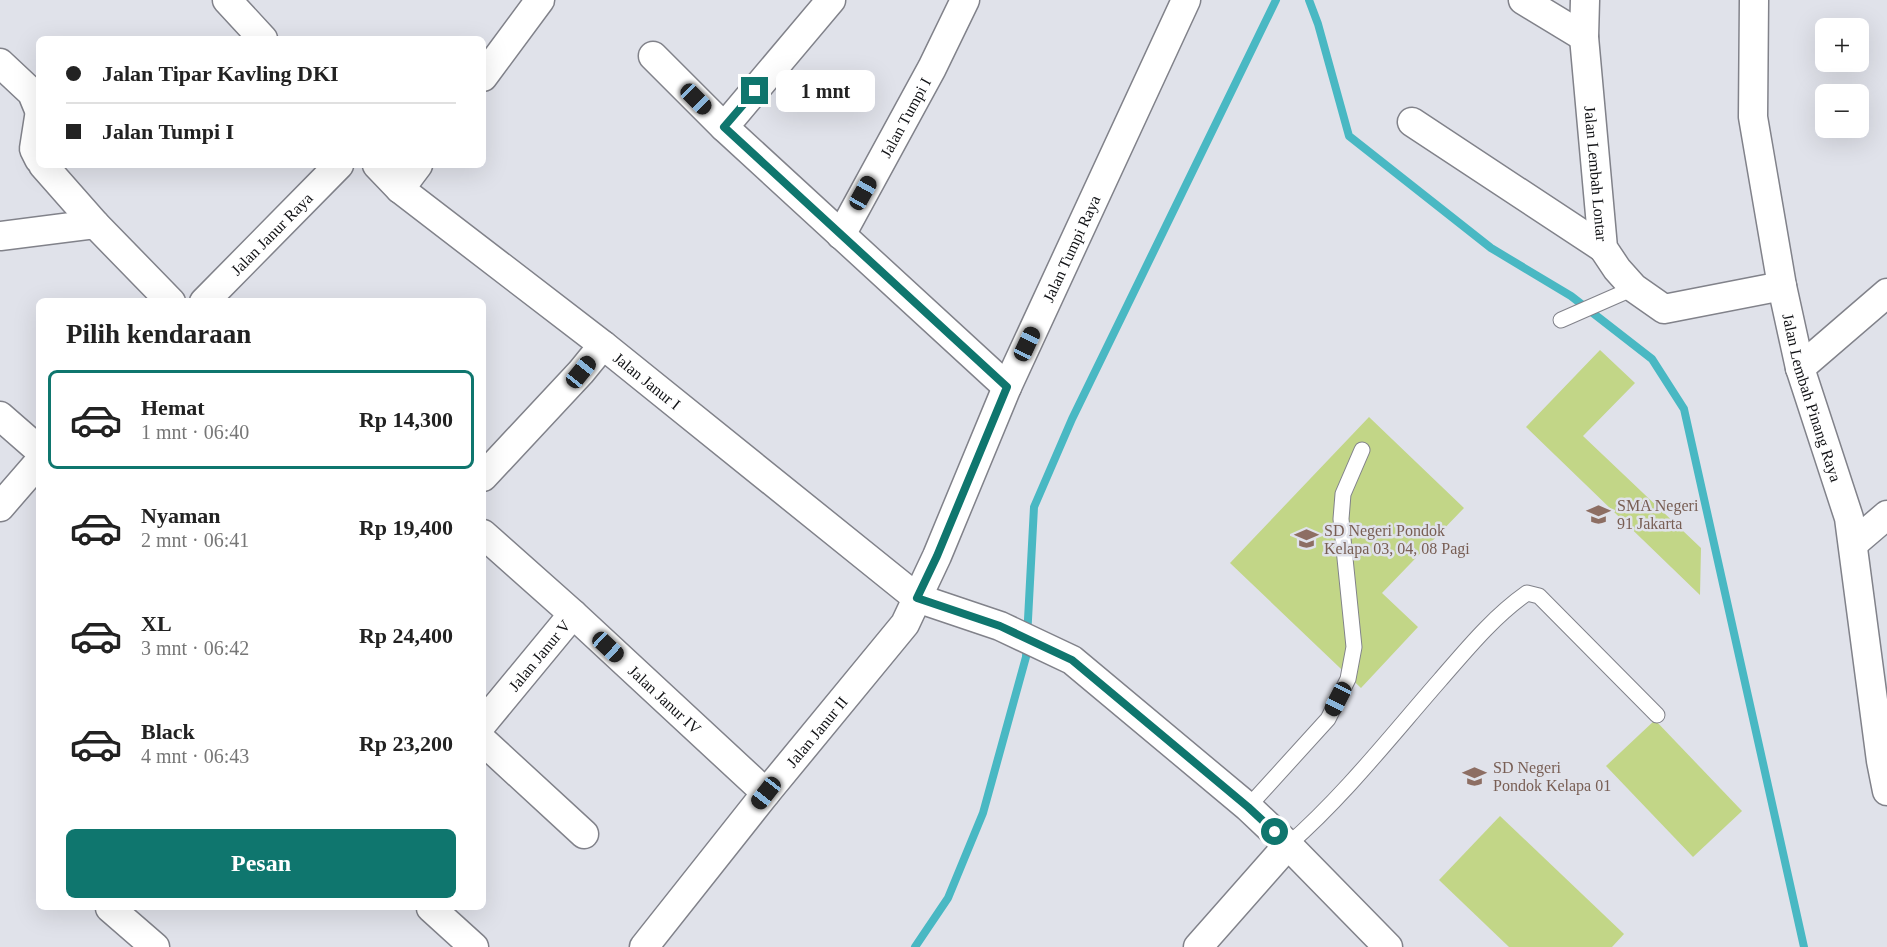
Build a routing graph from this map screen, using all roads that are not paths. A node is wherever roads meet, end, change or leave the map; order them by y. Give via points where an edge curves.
1 (227, 0) edge
2 (540, 0) edge
3 (831, 0) edge
4 (965, 0) edge
5 (1186, 0) edge
6 (1523, 0) edge
7 (1585, 0) edge
8 (1754, 0) edge
9 (259, 36) edge
10 (1584, 37) junction
11 (653, 56) dead end
12 (0, 63) edge
13 (486, 73) edge
14 (36, 103) edge
15 (1412, 122) dead end
16 (724, 127) junction
17 (36, 136) edge
18 (36, 153) edge
19 (46, 168) edge
20 (336, 168) edge
21 (380, 168) edge
22 (416, 168) edge
23 (400, 189) junction
24 (96, 225) junction
25 (841, 235) junction
26 (0, 236) edge
27 (1604, 248) junction
28 (1782, 286) junction
29 (1635, 288) junction
30 (1887, 293) edge
31 (167, 298) edge
32 (208, 298) edge
33 (1561, 320) dead end
34 (603, 345) junction
35 (1800, 368) junction
36 (1007, 387) junction
37 (0, 416) edge
38 (36, 447) edge
39 (1362, 450) dead end
40 (36, 465) edge
41 (486, 474) edge
42 (0, 507) edge
43 (1887, 515) edge
44 (486, 537) edge
45 (1853, 544) junction
46 (917, 598) junction
47 (573, 614) junction
48 (1657, 715) dead end
49 (486, 719) edge
50 (486, 744) edge
51 (1884, 758) edge
52 (1887, 791) edge
53 (766, 793) junction
54 (1248, 807) junction
55 (584, 834) dead end
56 (1288, 845) junction
57 (112, 910) edge
58 (432, 910) edge
59 (155, 947) edge
60 (474, 947) edge
61 (644, 947) edge
62 (1198, 947) edge
63 (1388, 947) edge

1 - 9 street
2 - 13 street
3 - 16 street
4 - 25 street, Jalan Tumpi I
5 - 36 street, Jalan Tumpi Raya
6 - 10 street
7 - 10 street, Jalan Lembah Lontar
8 - 28 street, Jalan Lembah Pinang Raya via 1753,117
10 - 27 street, Jalan Lembah Lontar
11 - 16 street
12 - 14 street via 32,93
15 - 27 street
16 - 25 street
17 - 18 street
19 - 24 street
20 - 32 street, Jalan Janur Raya
21 - 23 street, Jalan Janur I
22 - 23 street
23 - 34 street, Jalan Janur I
24 - 26 street
24 - 31 street
25 - 36 street
27 - 29 street, Jalan Lembah Lontar
28 - 29 street, Jalan Lembah Lontar via 1664,309
28 - 35 street, Jalan Lembah Pinang Raya
29 - 33 lane
30 - 35 street
34 - 41 street
34 - 46 street, Jalan Janur I
35 - 45 street, Jalan Lembah Pinang Raya
36 - 46 street, Jalan Tumpi Raya
37 - 38 street
39 - 54 lane via 1343,494 1341,519 1354,647 1348,679 1328,719
40 - 42 street
43 - 45 street
44 - 47 street, Jalan Janur IV
45 - 51 street, Jalan Lembah Pinang Raya
46 - 53 street, Jalan Janur II via 905,624
46 - 54 street via 1000,626 1072,660
47 - 49 street, Jalan Janur V
47 - 53 street, Jalan Janur IV
48 - 56 lane via 1539,596 1527,593 1507,607 1319,818
50 - 55 street
51 - 52 street, Jalan Lembah Pinang Raya
53 - 61 street, Jalan Janur II
54 - 56 street
56 - 62 street
56 - 63 street
57 - 59 street
58 - 60 street

